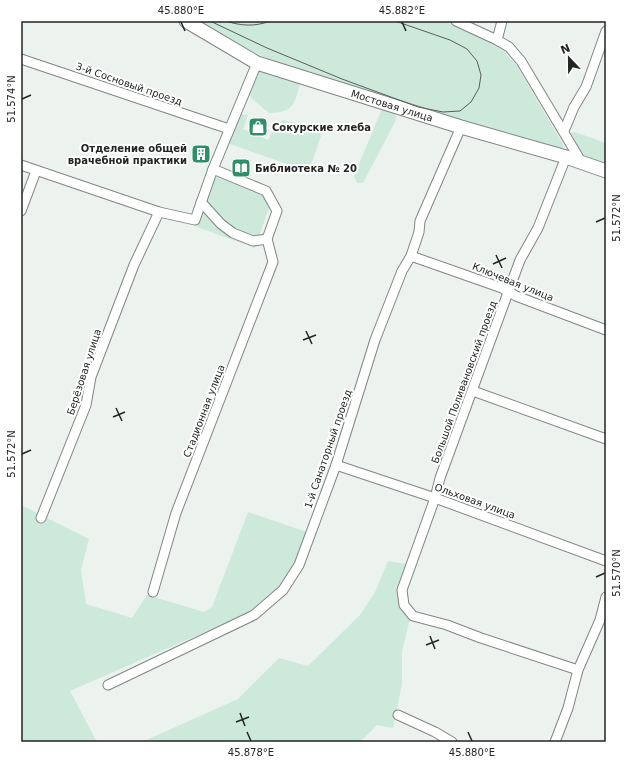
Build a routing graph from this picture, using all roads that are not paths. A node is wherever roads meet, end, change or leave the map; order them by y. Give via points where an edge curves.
1 (186, 21) edge
2 (456, 21) edge
3 (502, 21) edge
4 (606, 31) edge
5 (497, 40) junction
6 (21, 59) edge
7 (257, 63) junction
8 (461, 127) junction
9 (230, 130) junction
10 (564, 131) junction
11 (566, 157) junction
12 (582, 162) junction
13 (21, 165) edge
14 (213, 169) junction
15 (36, 171) junction
16 (606, 171) edge
17 (201, 202) junction
18 (21, 211) edge
19 (159, 212) junction
20 (267, 239) junction
21 (411, 256) junction
22 (509, 291) junction
23 (606, 330) edge
24 (473, 391) junction
25 (606, 440) edge
26 (336, 465) junction
27 (435, 498) junction
28 (41, 518) dead end
29 (606, 561) edge
30 (153, 592) dead end
31 (606, 596) edge
32 (578, 670) junction
33 (108, 685) dead end
34 (398, 715) dead end
35 (452, 742) edge
36 (554, 742) edge

1 - 7 street, Мостовая улица
2 - 5 street
3 - 5 street
4 - 10 street via 586,87
5 - 10 street via 521,61
6 - 9 street, 3-й Сосновый проезд
7 - 8 street, Мостовая улица
7 - 9 street
8 - 11 street, Мостовая улица
8 - 21 street, 1-й Санаторный проезд via 420,222
9 - 14 street
10 - 12 street
11 - 12 street, Мостовая улица
11 - 22 street, Большой Поливановский проезд via 538,228 520,260
12 - 16 street, Мостовая улица
13 - 15 street
14 - 17 street
14 - 20 street via 266,191 277,211
15 - 18 street
15 - 19 street
17 - 19 street via 195,220
17 - 20 street via 233,233 253,241
19 - 28 street, Берёзовая улица via 134,265 91,377 86,405
20 - 30 street, Стадионная улица via 273,262 176,513
21 - 22 street, Ключевая улица
21 - 26 street, 1-й Санаторный проезд via 402,271 375,340
22 - 23 street, Ключевая улица via 516,296
22 - 24 street, Большой Поливановский проезд
24 - 25 street
24 - 27 street, Большой Поливановский проезд
26 - 27 street, Ольховая улица
26 - 33 street, 1-й Санаторный проезд via 299,565 283,590 254,615
27 - 29 street, Ольховая улица
27 - 32 street, Большой Поливановский проезд via 402,590 404,605 414,616
31 - 32 street via 600,620
32 - 36 street via 568,708
34 - 35 street

